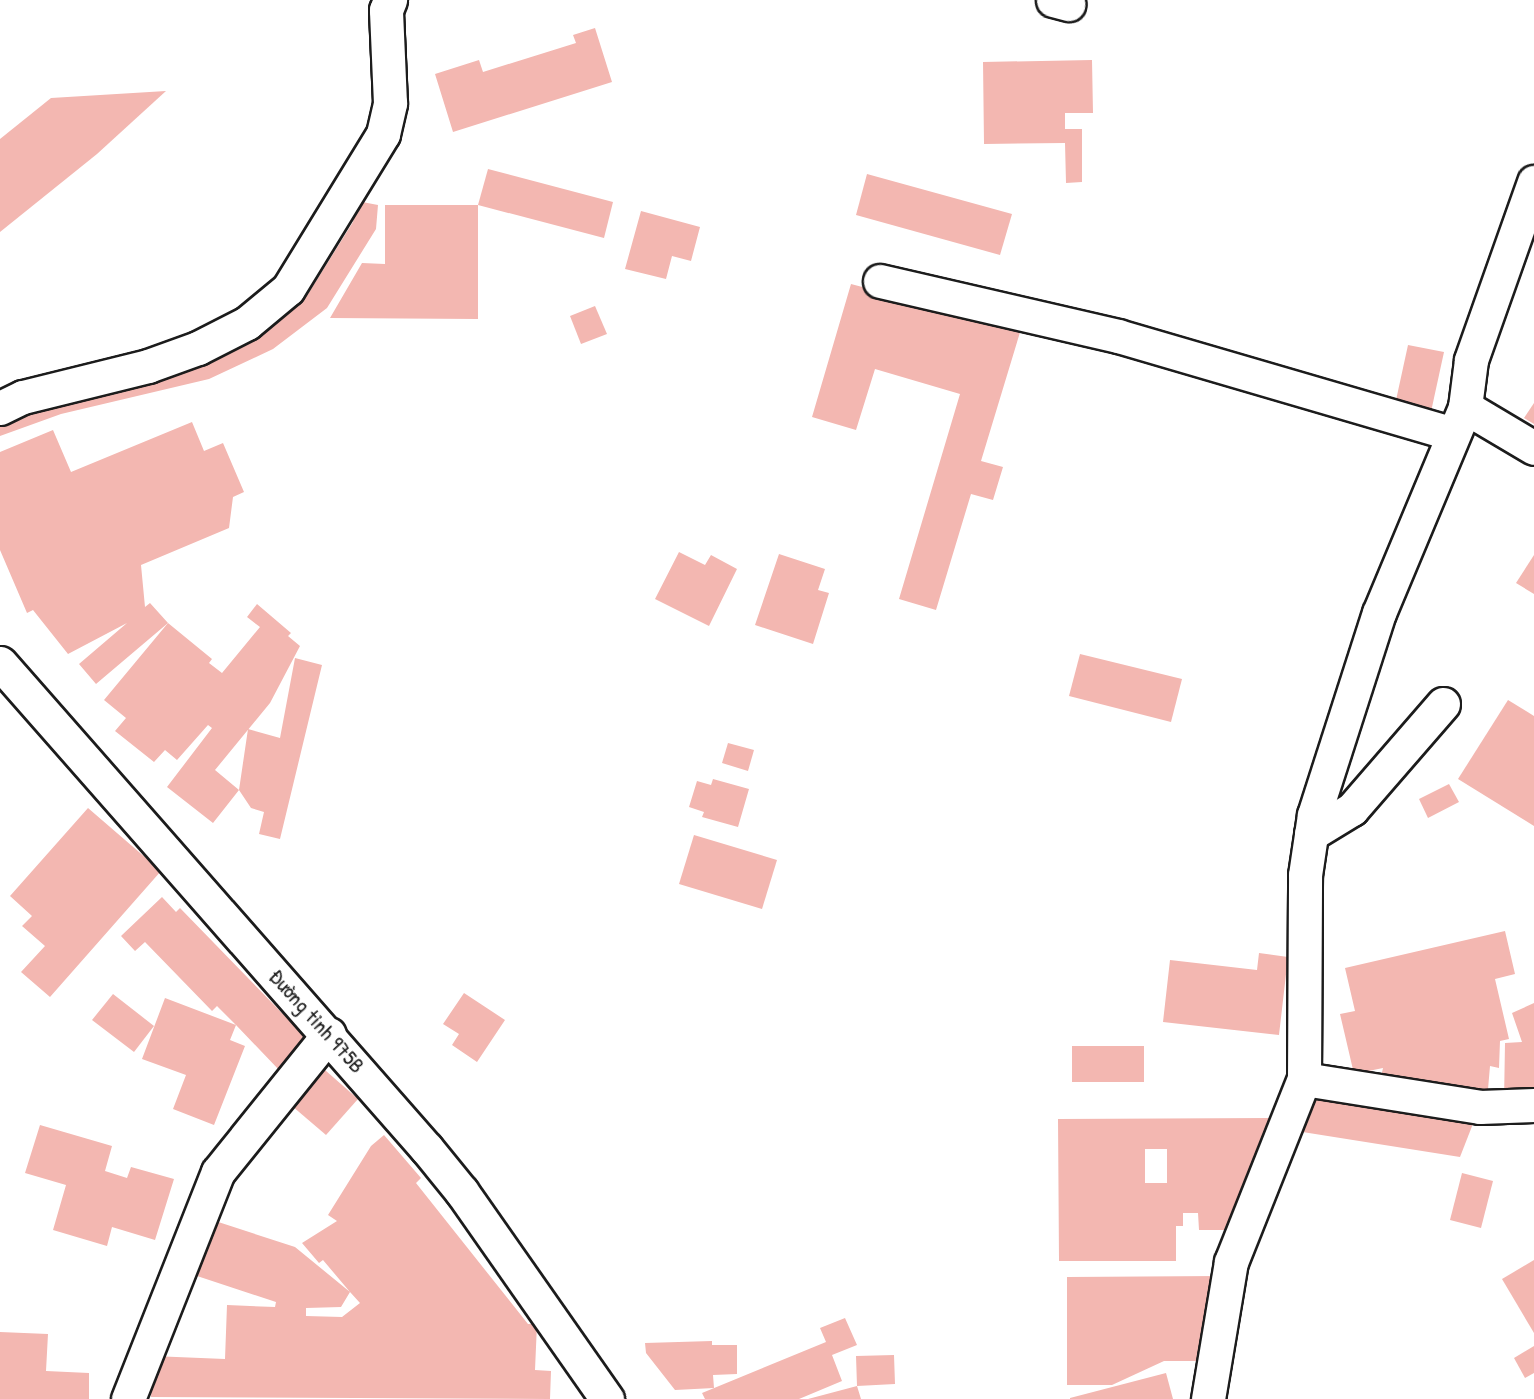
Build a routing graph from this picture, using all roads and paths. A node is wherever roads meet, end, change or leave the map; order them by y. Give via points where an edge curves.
1 (390, 0) edge
2 (1534, 182) edge
3 (880, 281) dead end
4 (0, 408) edge
5 (1459, 421) junction
6 (1534, 448) edge
7 (0, 663) edge
8 (1443, 704) dead end
9 (1311, 834) junction
10 (329, 1034) junction
11 (1304, 1079) junction
12 (1534, 1105) edge
13 (128, 1399) edge
14 (607, 1399) edge
15 (1208, 1399) edge

1 - 4 street via 386,10 390,103 383,134 288,289 247,323 198,348 148,366 23,397
2 - 5 street via 1474,349
3 - 5 street
5 - 6 street
5 - 9 street via 1379,613
7 - 10 street, Đường tỉnh 975B
8 - 9 street via 1352,809
9 - 11 street via 1305,875
10 - 13 street via 218,1172
10 - 14 street, Đường tỉnh 975B via 462,1192
11 - 12 street via 1479,1107
11 - 15 street via 1231,1262

